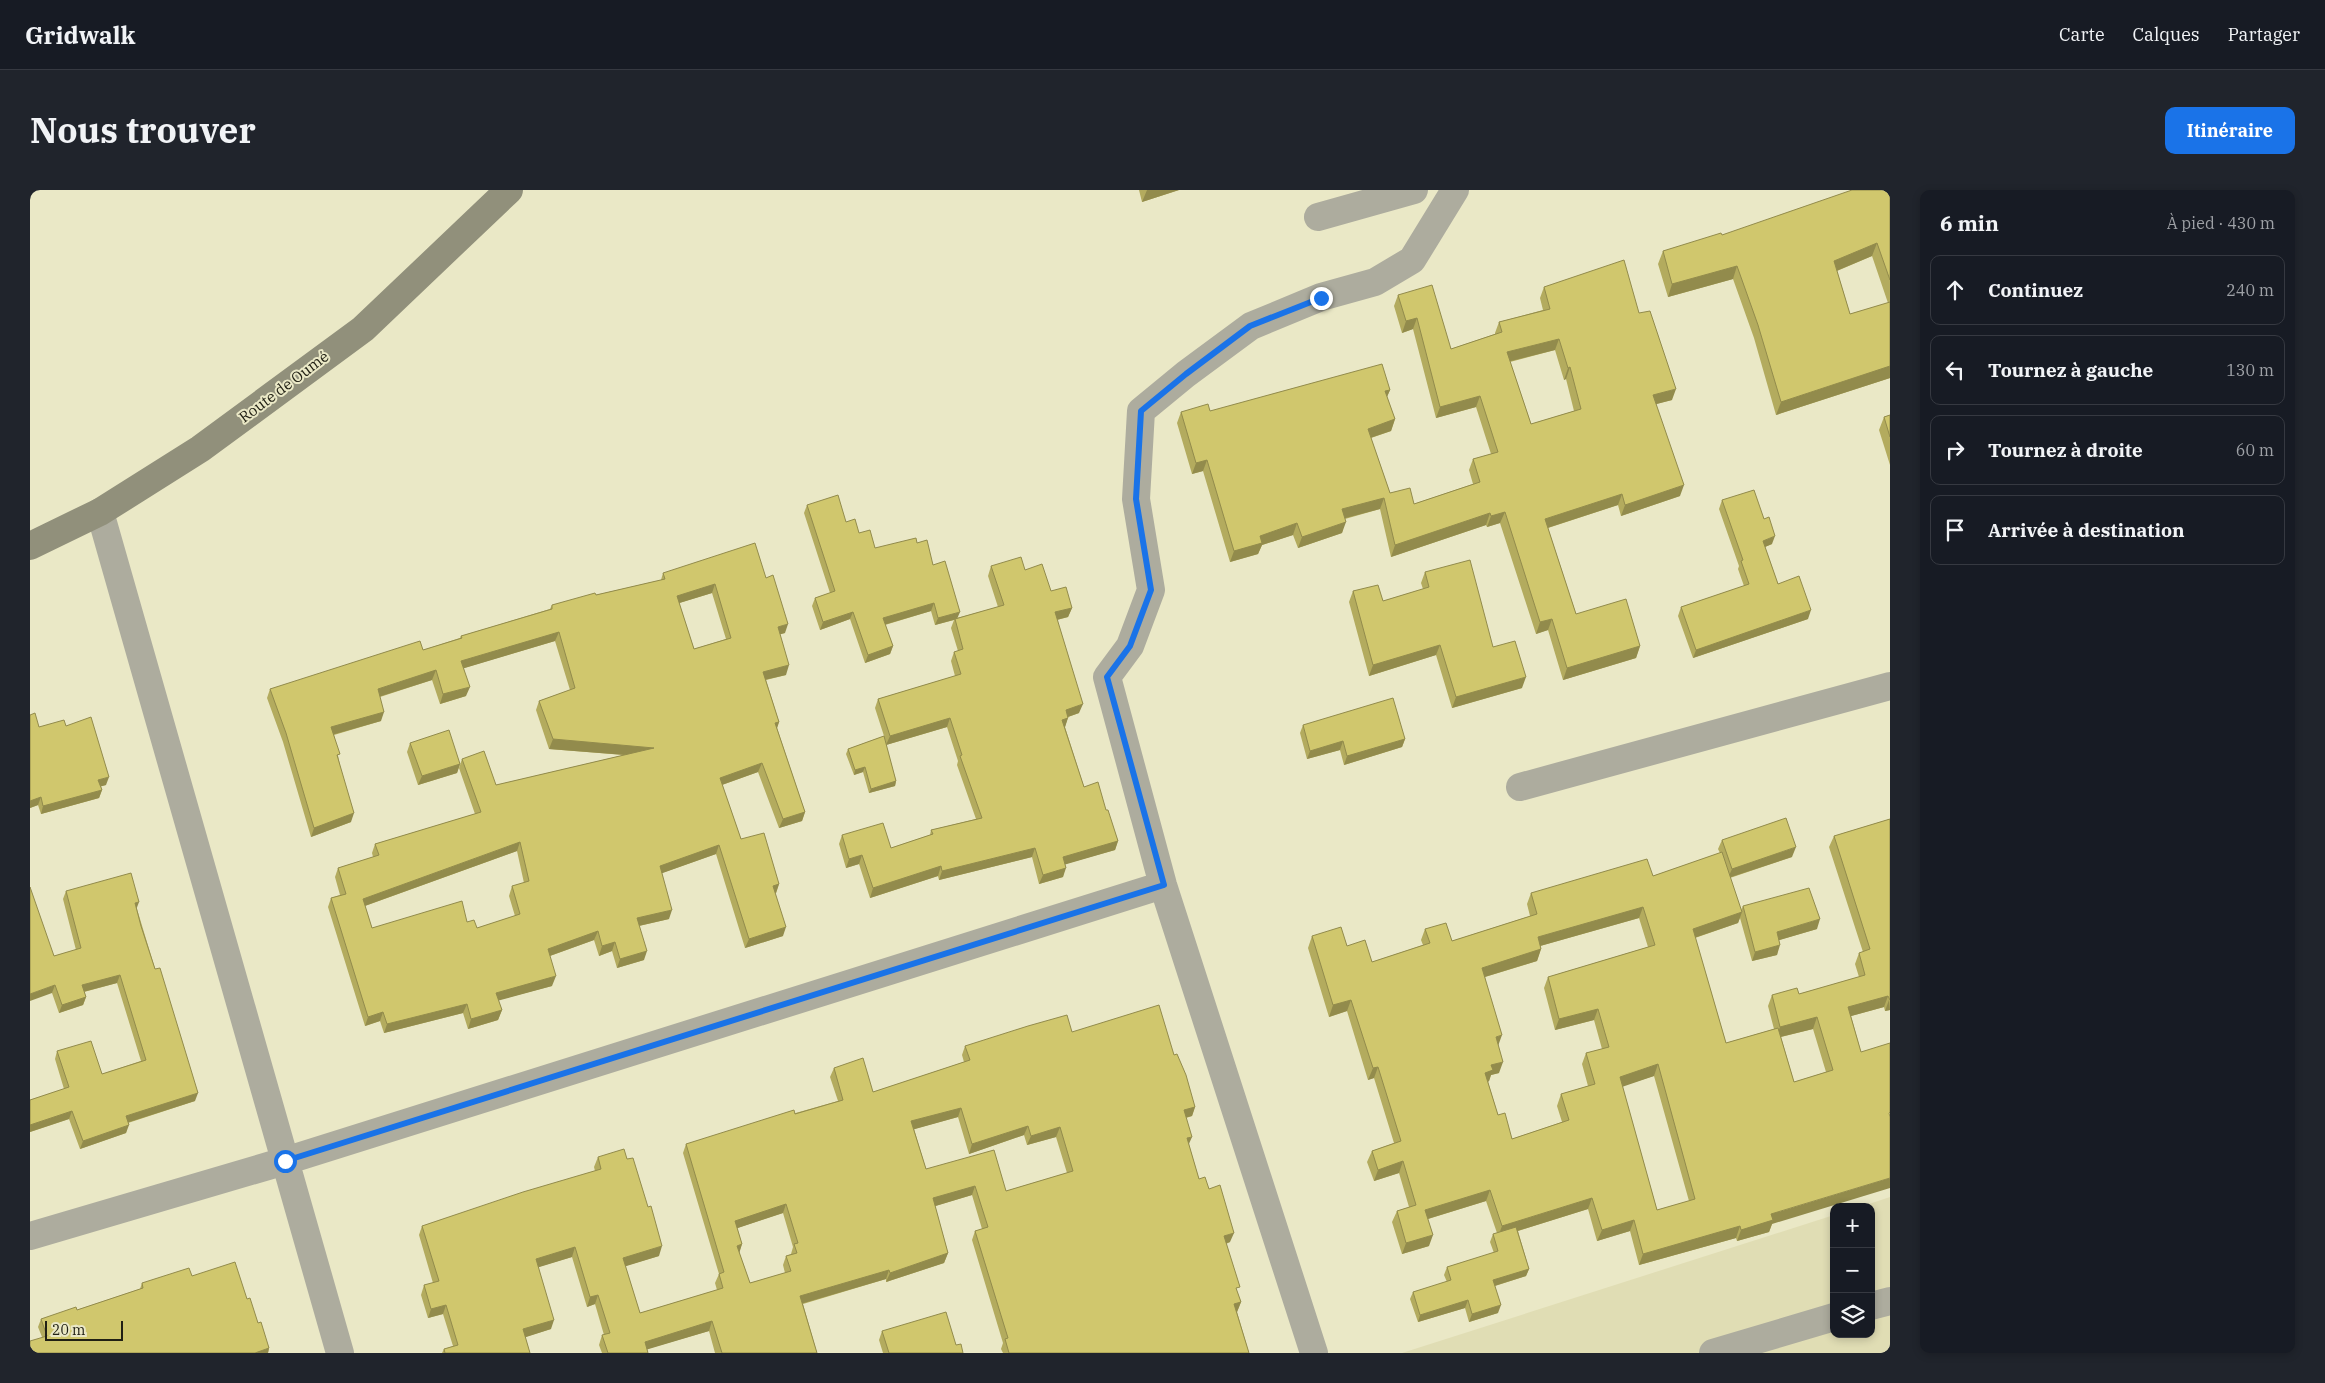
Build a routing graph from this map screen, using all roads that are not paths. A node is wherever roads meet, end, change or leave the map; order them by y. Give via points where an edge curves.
1 (509, 190) edge
2 (1414, 190) edge
3 (1455, 190) edge
4 (1318, 218) dead end
5 (100, 512) junction
6 (30, 546) edge
7 (1890, 686) edge
8 (1520, 787) dead end
9 (1164, 885) junction
10 (285, 1161) junction
11 (30, 1236) edge
12 (1890, 1301) edge
13 (1875, 1305) edge
14 (1830, 1318) edge
15 (340, 1353) edge
16 (1314, 1353) edge
17 (1713, 1353) edge

1 - 5 main road, Route de Oumé via 362,329 200,449
2 - 4 street
3 - 9 street via 1412,260 1375,282 1321,298 1250,326 1141,411 1136,499 1151,590 1130,646 1107,677
5 - 6 main road, Route de Oumé
5 - 10 street
7 - 8 street
9 - 10 street
9 - 16 street
10 - 11 street
10 - 15 street
12 - 13 street
14 - 17 street

